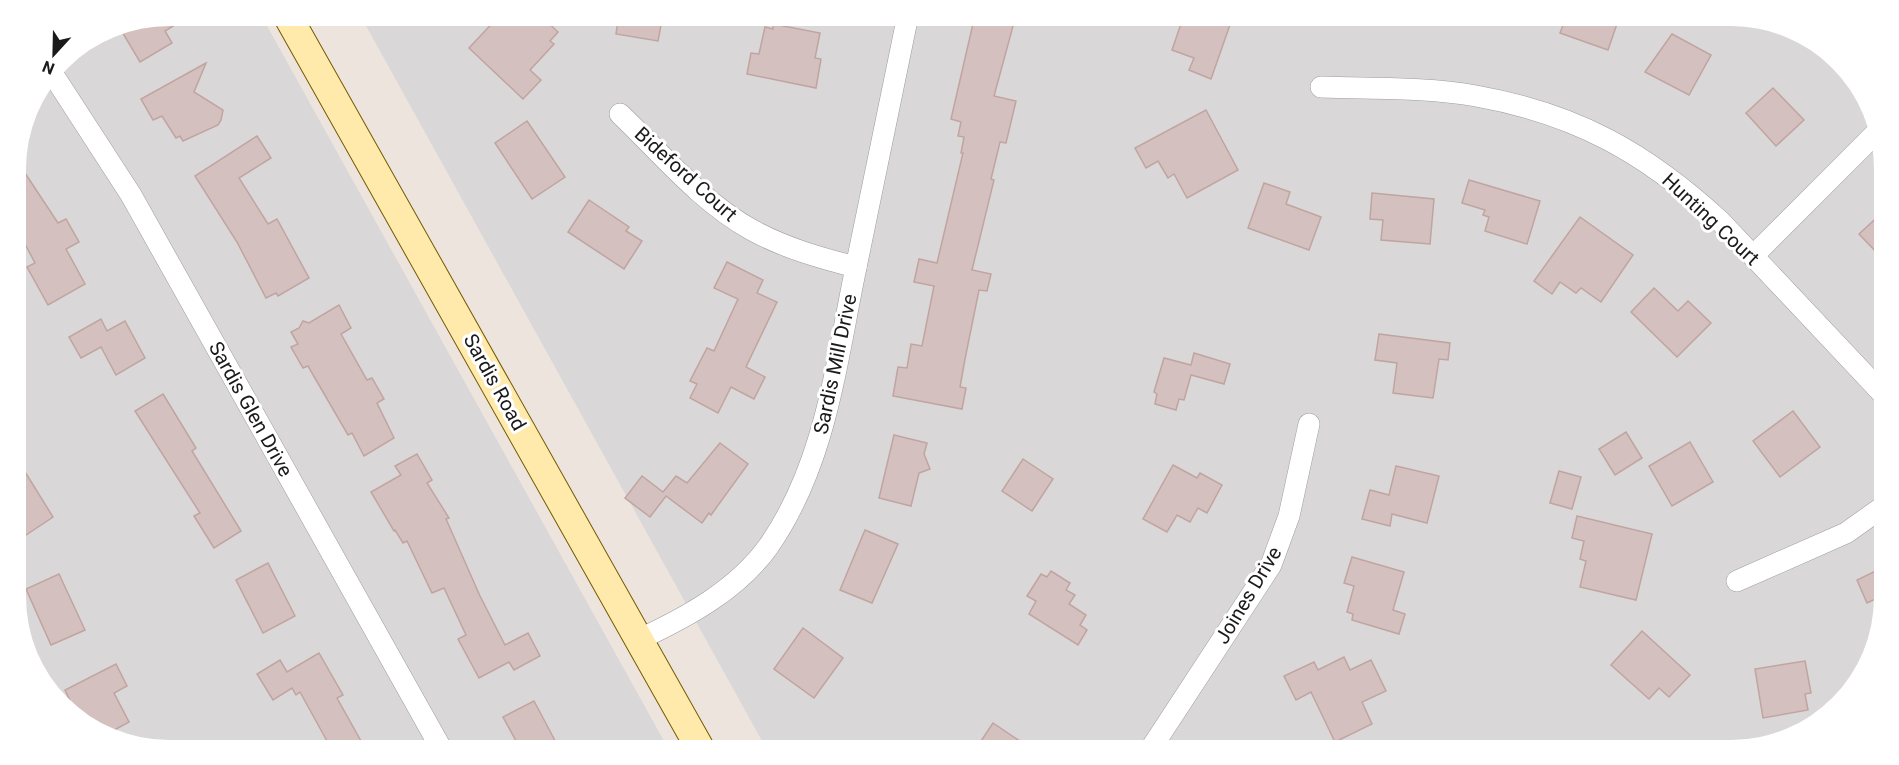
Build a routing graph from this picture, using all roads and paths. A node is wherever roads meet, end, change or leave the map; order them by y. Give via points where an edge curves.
1 (293, 26) edge
2 (906, 26) edge
3 (59, 84) edge
4 (1321, 87) dead end
5 (620, 114) dead end
6 (1871, 138) edge
7 (1753, 256) junction
8 (856, 267) junction
9 (1874, 384) edge
10 (1309, 424) dead end
11 (1874, 513) edge
12 (1737, 581) dead end
13 (640, 639) junction
14 (1157, 739) edge
15 (436, 740) edge
16 (695, 740) edge

1 - 13 main road, Sardis Road
2 - 8 street, Sardis Mill Drive
3 - 15 street, Sardis Glen Drive via 131,195
4 - 7 street, Hunting Court via 1476,96 1531,108 1595,132 1647,161 1691,195
5 - 8 street, Bideford Court via 704,195 750,229 798,251
6 - 7 street
7 - 9 street, Hunting Court
8 - 13 street, Sardis Mill Drive via 819,441 798,498 766,549 738,578 692,613
10 - 14 street, Joines Drive via 1289,516 1271,565
11 - 12 street via 1846,533
13 - 16 main road, Sardis Road

